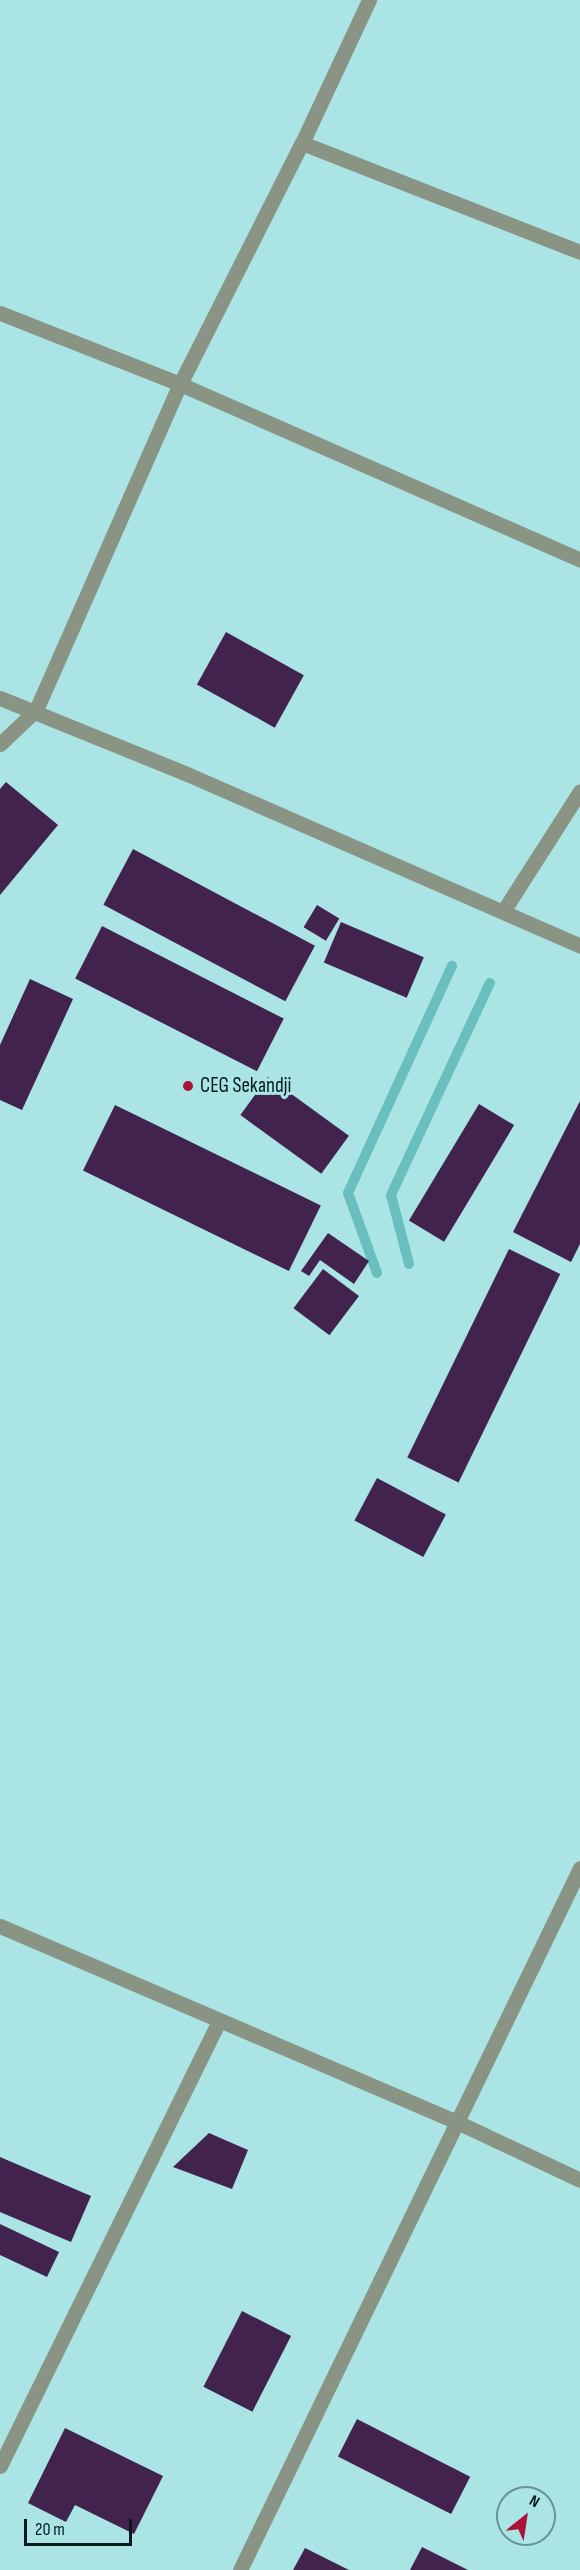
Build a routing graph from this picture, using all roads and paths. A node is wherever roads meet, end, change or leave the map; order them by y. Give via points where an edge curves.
1 (369, 0) edge
2 (302, 143) junction
3 (580, 252) edge
4 (0, 313) edge
5 (180, 384) junction
6 (580, 560) edge
7 (0, 698) edge
8 (36, 710) junction
9 (0, 744) edge
10 (580, 791) edge
11 (504, 910) junction
12 (580, 946) edge
13 (580, 1868) edge
14 (0, 1926) edge
15 (219, 2020) junction
16 (457, 2122) junction
17 (580, 2180) edge
18 (0, 2466) edge
19 (240, 2570) edge

1 - 2 street
2 - 3 street
2 - 5 street
4 - 5 street
5 - 6 street
5 - 8 street
7 - 8 street
8 - 9 street
8 - 11 street
10 - 11 street
11 - 12 street
13 - 16 street
14 - 15 street
15 - 16 street
15 - 18 street
16 - 17 street
16 - 19 street

